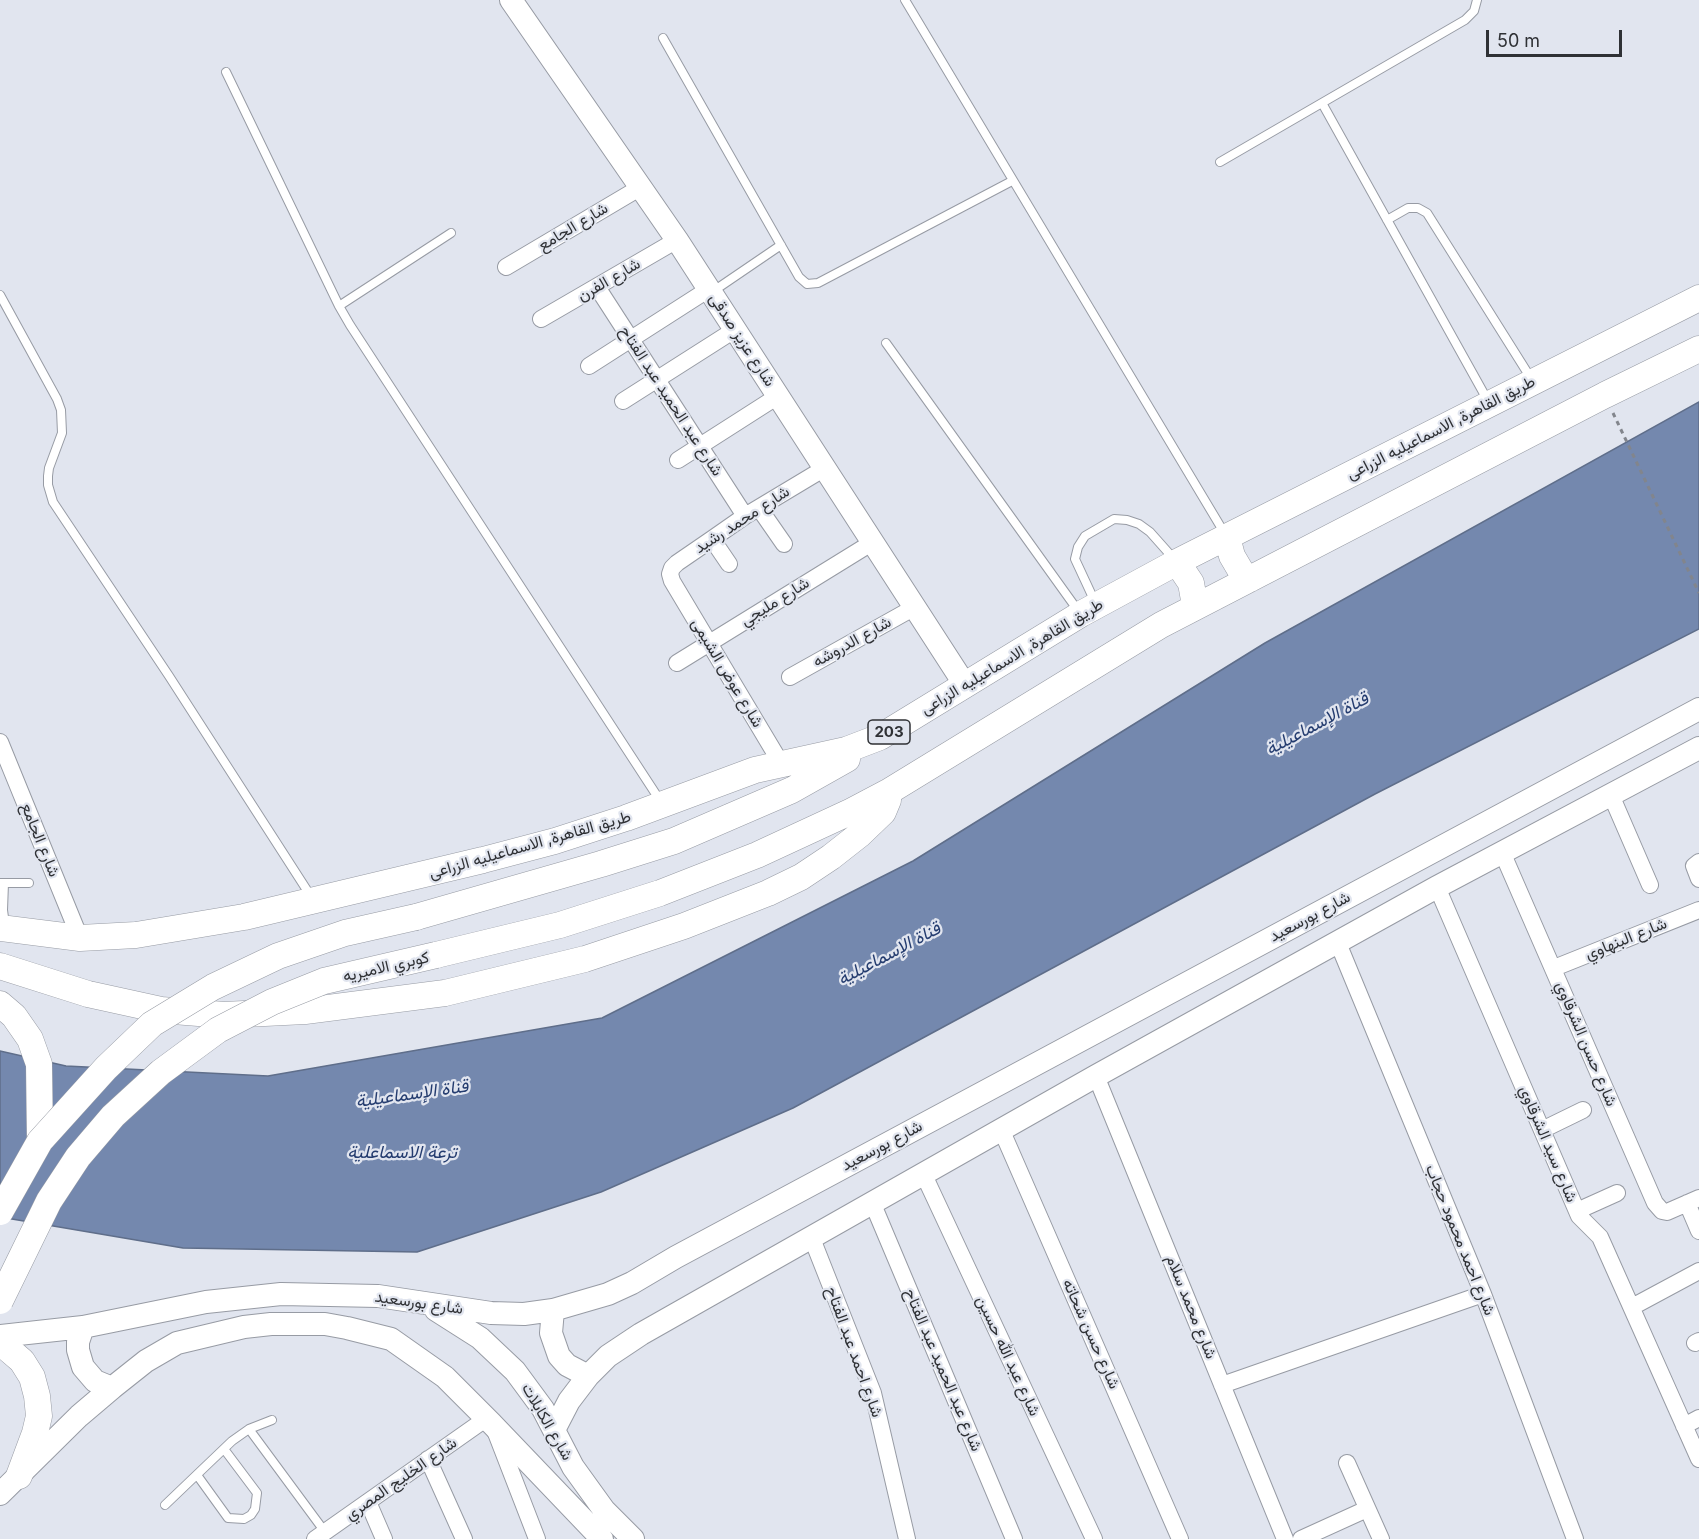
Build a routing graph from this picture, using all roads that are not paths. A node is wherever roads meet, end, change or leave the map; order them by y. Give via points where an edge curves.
1 (511, 0) edge
2 (905, 0) edge
3 (1477, 0) edge
4 (663, 38) dead end
5 (226, 72) dead end
6 (1322, 103) junction
7 (1220, 162) dead end
8 (1012, 181) junction
9 (641, 187) junction
10 (1387, 220) junction
11 (451, 233) dead end
12 (677, 240) junction
13 (781, 246) junction
14 (506, 267) dead end
15 (597, 287) junction
16 (710, 291) junction
17 (0, 296) edge
18 (1699, 298) edge
19 (339, 306) junction
20 (541, 320) dead end
21 (736, 329) junction
22 (630, 339) junction
23 (886, 343) dead end
24 (1699, 350) edge
25 (589, 366) dead end
26 (657, 379) junction
27 (1533, 381) junction
28 (778, 396) junction
29 (623, 401) dead end
30 (1490, 404) junction
31 (700, 446) junction
32 (678, 460) dead end
33 (825, 468) junction
34 (752, 512) junction
35 (1227, 537) junction
36 (712, 538) junction
37 (873, 542) junction
38 (784, 544) dead end
39 (1177, 562) junction
40 (729, 564) dead end
41 (1250, 579) junction
42 (672, 581) joint
43 (915, 607) junction
44 (1193, 608) junction
45 (1089, 610) junction
46 (709, 643) junction
47 (677, 663) dead end
48 (790, 677) dead end
49 (965, 685) junction
50 (1699, 709) edge
51 (880, 737) junction
52 (0, 742) edge
53 (1699, 748) edge
54 (782, 765) junction
55 (888, 792) junction
56 (1611, 795) junction
57 (663, 805) junction
58 (1502, 852) junction
59 (1699, 862) edge
60 (1699, 879) edge
61 (2, 883) edge
62 (29, 884) dead end
63 (1650, 885) dead end
64 (1437, 887) junction
65 (314, 901) junction
66 (1699, 910) edge
67 (3, 928) edge
68 (80, 938) junction
69 (1338, 943) junction
70 (0, 966) edge
71 (1554, 968) junction
72 (0, 1004) edge
73 (1096, 1076) junction
74 (1583, 1110) dead end
75 (1001, 1130) junction
76 (1542, 1130) junction
77 (40, 1141) junction
78 (923, 1173) junction
79 (1617, 1193) dead end
80 (1693, 1201) edge
81 (872, 1202) junction
82 (1577, 1211) junction
83 (0, 1212) edge
84 (1699, 1231) edge
85 (811, 1236) junction
86 (1699, 1271) edge
87 (1483, 1294) junction
88 (0, 1301) edge
89 (418, 1302) junction
90 (1632, 1307) junction
91 (553, 1310) junction
92 (83, 1327) junction
93 (0, 1336) edge
94 (0, 1342) edge
95 (588, 1376) junction
96 (1222, 1385) junction
97 (112, 1388) junction
98 (272, 1420) dead end
99 (489, 1421) junction
100 (1692, 1422) edge
101 (249, 1429) junction
102 (554, 1430) junction
103 (224, 1449) junction
104 (428, 1459) junction
105 (1699, 1459) edge
106 (1347, 1463) dead end
107 (197, 1475) junction
108 (19, 1476) junction
109 (0, 1494) edge
110 (368, 1502) junction
111 (165, 1506) dead end
112 (1367, 1509) junction
113 (320, 1536) edge
114 (384, 1539) edge
115 (464, 1539) edge
116 (537, 1539) edge
117 (602, 1539) edge
118 (633, 1539) edge
119 (907, 1539) edge
120 (1014, 1539) edge
121 (1094, 1539) edge
122 (1180, 1539) edge
123 (1285, 1539) edge
124 (1301, 1539) edge
125 (1381, 1539) edge
126 (1575, 1539) edge

1 - 9 main road, شارع عزيز صدقى
2 - 8 lane
3 - 6 lane via 1474,11 1465,20
4 - 13 lane
5 - 19 lane
6 - 7 lane
6 - 10 lane
8 - 13 lane via 818,283 803,281
8 - 35 lane
9 - 12 main road, شارع عزيز صدقى
9 - 14 street, شارع الجامع
10 - 27 lane via 1408,208 1427,213
10 - 30 lane
11 - 19 lane
12 - 15 street, شارع الفرن
12 - 16 main road, شارع عزيز صدقى
13 - 16 lane
15 - 20 street, شارع الفرن
15 - 22 street, شارع عبد الحميد عبد الفتاح
16 - 21 main road, شارع عزيز صدقى
16 - 22 street
17 - 65 lane via 61,410 62,434 48,476 54,502
18 - 27 main road, طريق القاهرة, الاسماعيليه الزراعى / 203
19 - 57 lane
21 - 26 street
21 - 28 main road, شارع عزيز صدقى
22 - 25 street
22 - 26 street, شارع عبد الحميد عبد الفتاح
23 - 45 lane
24 - 41 main road
26 - 29 street
26 - 31 street, شارع عبد الحميد عبد الفتاح
27 - 30 main road, طريق القاهرة, الاسماعيليه الزراعى / 203
28 - 31 street
28 - 33 main road, شارع عزيز صدقى
30 - 35 main road, طريق القاهرة, الاسماعيليه الزراعى / 203
31 - 32 street
31 - 34 street, شارع عبد الحميد عبد الفتاح
33 - 34 street, شارع محمد رشيد
33 - 37 main road, شارع عزيز صدقى
34 - 36 street, شارع محمد رشيد
34 - 38 street, شارع عبد الحميد عبد الفتاح
35 - 39 main road, طريق القاهرة, الاسماعيليه الزراعى / 203
35 - 41 main road via 1232,556
36 - 40 street
36 - 42 street, شارع محمد رشيد via 672,568
37 - 43 main road, شارع عزيز صدقى
37 - 46 street, شارع مليجي
39 - 44 main road via 1191,583
39 - 45 main road, طريق القاهرة, الاسماعيليه الزراعى / 203
39 - 45 lane via 1139,524 1114,519 1085,536 1078,547 1075,560
41 - 44 main road
42 - 46 street, شارع عوض الشيمى
43 - 48 street, شارع الدروشه
43 - 49 main road, شارع عزيز صدقى
44 - 55 main road
45 - 49 main road, طريق القاهرة, الاسماعيليه الزراعى / 203
46 - 47 street, شارع مليجي
46 - 54 street, شارع عوض الشيمى
49 - 51 main road, طريق القاهرة, الاسماعيليه الزراعى / 203
50 - 91 main road, شارع بورسعيد via 632,1283
51 - 54 main road, طريق القاهرة, الاسماعيليه الزراعى / 203 via 846,750
51 - 77 main road, bridge via 792,790 674,841 416,917 345,933 278,956 213,987 152,1024
52 - 68 street, شارع الجامع
53 - 56 main road
54 - 57 main road, طريق القاهرة, الاسماعيليه الزراعى / 203
55 - 70 main road via 887,805 876,820 831,857 768,893 607,952 445,993 305,1011 224,1015 161,1010 88,994
55 - 88 main road, كوبري الاميريه, bridge via 758,855 660,893 560,925 324,981 218,1030 161,1072 113,1116 78,1157 49,1201
56 - 58 main road
56 - 63 street
57 - 65 main road, طريق القاهرة, الاسماعيليه الزراعى / 203 via 545,843
58 - 64 main road
58 - 71 street, شارع حسن الشرقاوي
59 - 60 street via 1694,867
61 - 62 lane
61 - 67 lane
64 - 69 main road
64 - 76 street, شارع سيد الشرقاوي
65 - 68 main road, طريق القاهرة, الاسماعيليه الزراعى / 203 via 190,927
66 - 71 street, شارع البنهاوي
67 - 68 main road, طريق القاهرة, الاسماعيليه الزراعى / 203
69 - 73 main road
69 - 87 street, شارع احمد محمود حجاب
71 - 80 street, شارع حسن الشرقاوي via 1655,1203 1666,1212
72 - 77 main road via 30,1039 39,1064
73 - 75 main road
73 - 96 street, شارع محمد سلام
74 - 76 street
75 - 78 main road
75 - 122 street, شارع حسن شحاته
76 - 82 street, شارع سيد الشرقاوي
77 - 83 main road, bridge
78 - 81 main road
78 - 121 street, شارع عبد الله حسين
79 - 82 street
80 - 84 street
81 - 85 main road
81 - 120 street, شارع عبد الحميد عبد الفتاح
82 - 90 street, شارع سيد الشرقاوي via 1600,1237
85 - 95 main road via 641,1334 608,1356
85 - 119 street, شارع احمد عبد الفتاح via 873,1393
86 - 90 street
87 - 96 street
87 - 126 street, شارع احمد محمود حجاب
89 - 91 main road, شارع بورسعيد via 491,1313
89 - 92 main road, شارع بورسعيد via 346,1294 282,1294 169,1308
89 - 102 main road, شارع الكابلات via 461,1324 498,1353 530,1389
90 - 100 street, شارع سيد الشرقاوي
91 - 95 main road via 551,1333 556,1350 567,1365
92 - 93 main road, شارع بورسعيد
92 - 97 main road via 78,1350 83,1367 95,1381
94 - 108 main road via 22,1361 37,1396 39,1416
95 - 102 main road
96 - 123 street, شارع محمد سلام
97 - 99 main road, شارع الكابلات via 177,1343 244,1327 325,1324 391,1339 445,1377
97 - 108 main road, شارع الكابلات
98 - 101 lane
99 - 104 street, شارع الخليج المصري
99 - 116 street
99 - 117 main road, شارع الكابلات
100 - 105 street, شارع سيد الشرقاوي
101 - 103 lane
101 - 113 lane
102 - 118 main road, شارع الكابلات via 573,1467 604,1510
103 - 107 lane
103 - 107 lane via 257,1493 250,1515 244,1519 228,1518
104 - 110 street, شارع الخليج المصري
104 - 115 street
106 - 112 street
107 - 111 lane
108 - 109 main road, شارع الكابلات
110 - 113 street, شارع الخليج المصري
110 - 114 street
112 - 124 street
112 - 125 street

